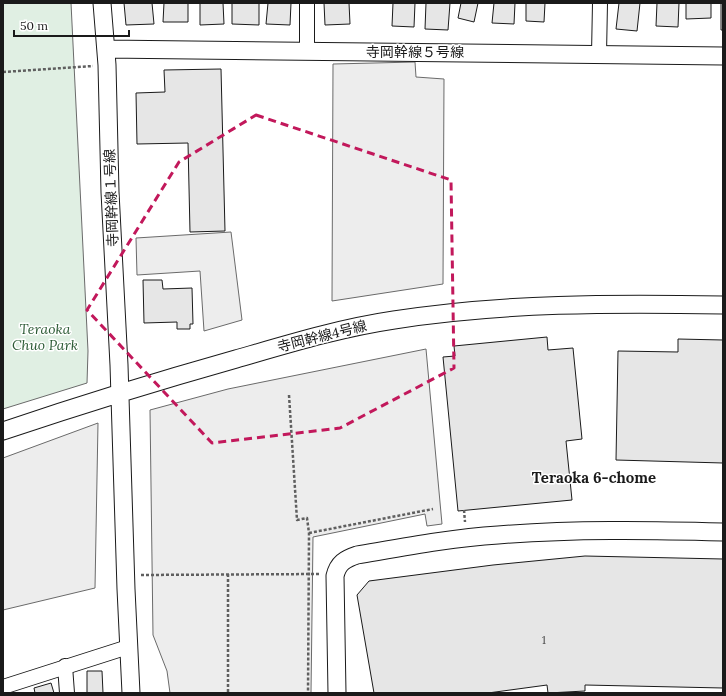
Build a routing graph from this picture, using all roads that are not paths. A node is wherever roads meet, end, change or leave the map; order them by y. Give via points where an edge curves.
1 (102, 3) edge
2 (307, 3) edge
3 (600, 3) edge
4 (307, 52) junction
5 (599, 54) junction
6 (723, 56) edge
7 (107, 57) junction
8 (723, 305) edge
9 (120, 393) junction
10 (3, 431) edge
11 (723, 532) edge
12 (128, 647) junction
13 (65, 666) junction
14 (3, 687) edge
15 (67, 693) edge
16 (131, 693) edge
17 (337, 693) edge

1 - 7 street, 寺岡幹線１号線
2 - 4 street
3 - 5 street
4 - 5 street, 寺岡幹線５号線
4 - 7 street, 寺岡幹線５号線
5 - 6 street, 寺岡幹線５号線
7 - 9 street, 寺岡幹線１号線 via 110,192
8 - 9 street, 寺岡幹線4号線 via 632,303 469,310 393,320 319,335
9 - 10 street, 寺岡幹線4号線
9 - 12 street, 寺岡幹線１号線
11 - 17 street via 588,531 498,535 441,541 346,559 334,576
12 - 13 street
12 - 16 street, 寺岡幹線１号線
13 - 14 street
13 - 15 street

